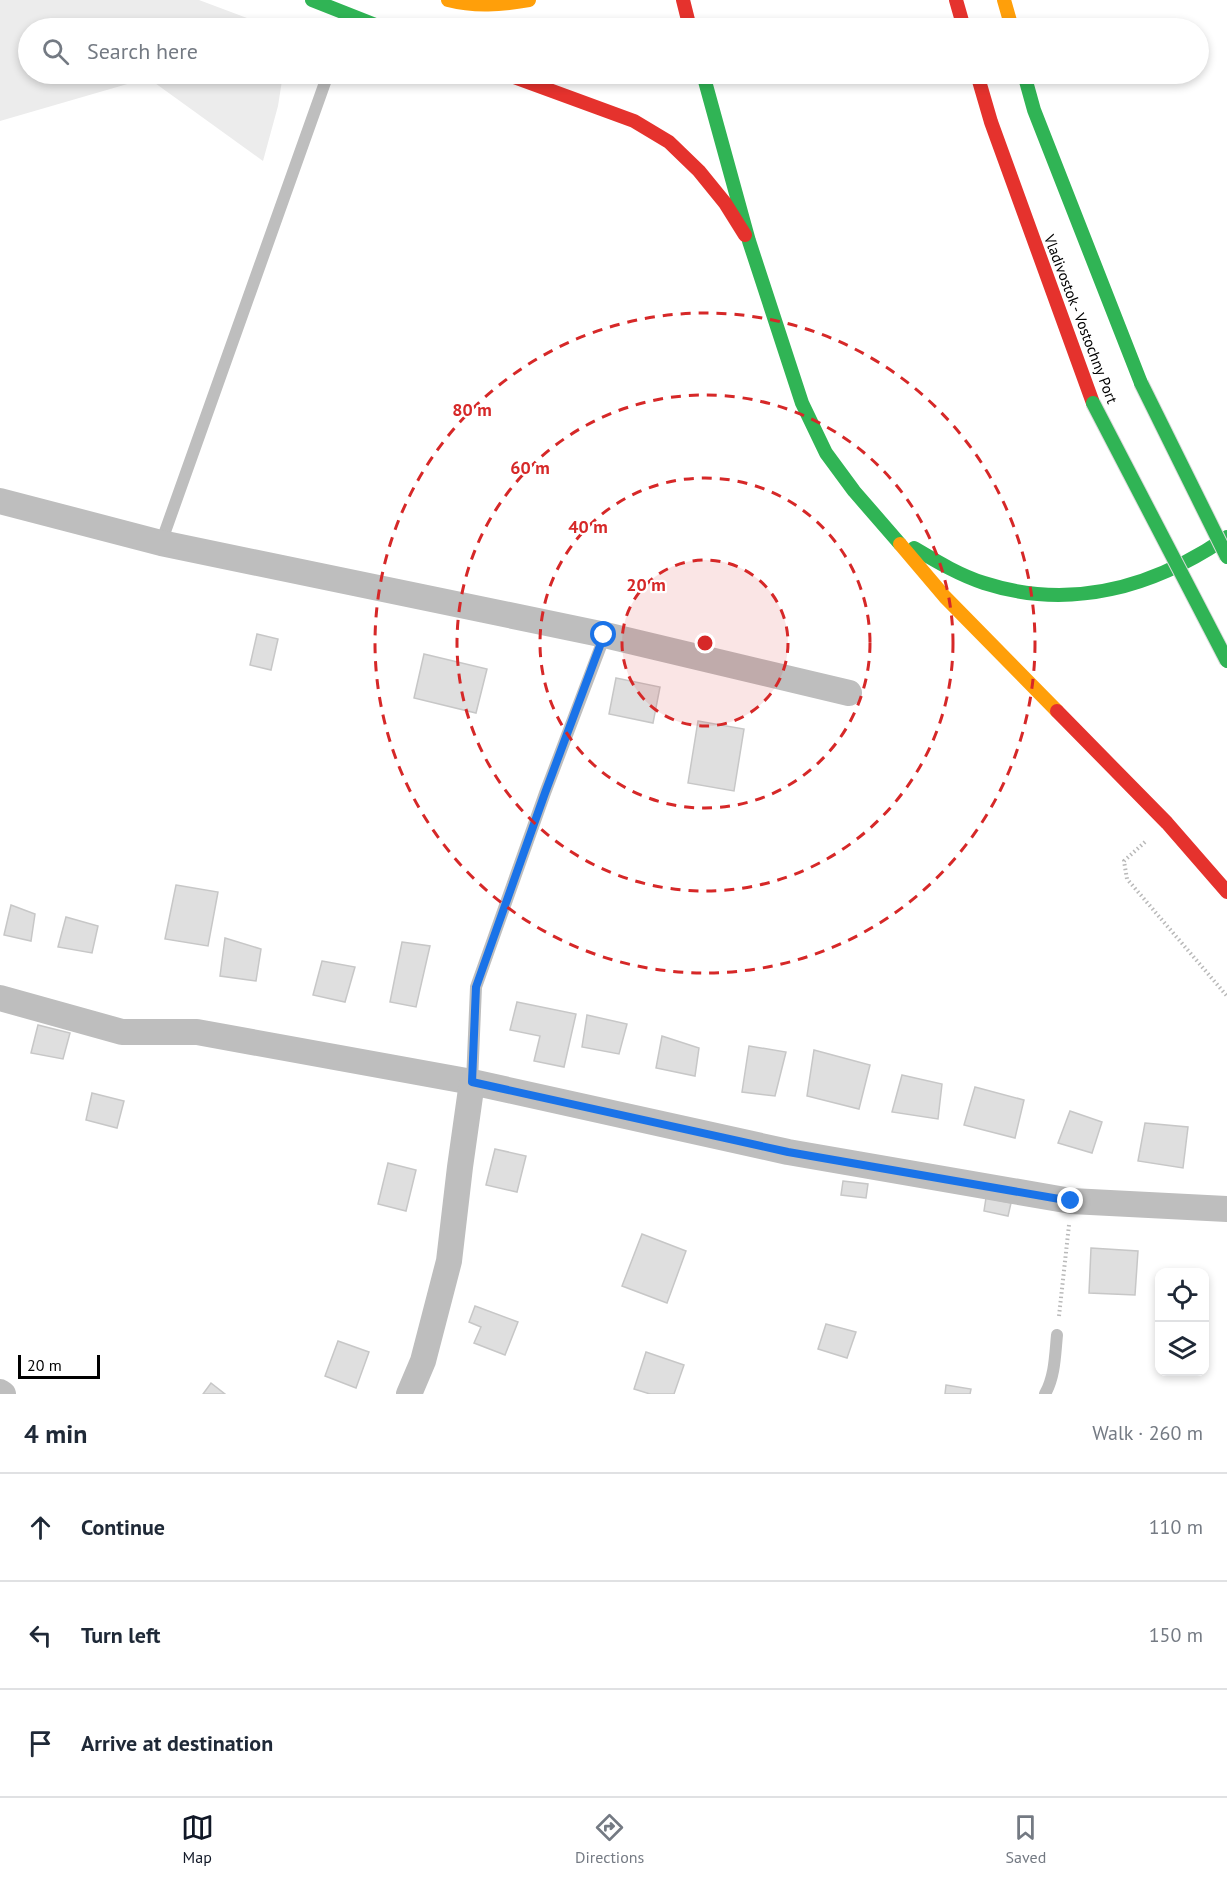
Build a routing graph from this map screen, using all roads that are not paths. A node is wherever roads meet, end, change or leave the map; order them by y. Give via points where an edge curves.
1 (312, 0) edge
2 (448, 0) edge
3 (529, 0) edge
4 (683, 0) edge
5 (956, 0) edge
6 (1004, 0) edge
7 (340, 18) edge
8 (688, 18) edge
9 (961, 18) edge
10 (1008, 18) edge
11 (324, 84) edge
12 (533, 84) edge
13 (706, 84) edge
14 (980, 84) edge
15 (1027, 84) edge
16 (749, 241) junction
17 (854, 491) junction
18 (0, 501) edge
19 (1227, 537) edge
20 (161, 543) junction
21 (1227, 557) edge
22 (604, 635) junction
23 (1227, 661) edge
24 (849, 693) dead end
25 (1227, 892) edge
26 (0, 998) edge
27 (472, 1082) junction
28 (1227, 1209) edge
29 (1057, 1335) road end
30 (409, 1394) edge
31 (1045, 1394) edge

1 - 7 main road
2 - 3 main road via 499,6
4 - 8 main road
5 - 9 main road
6 - 10 main road
11 - 20 lane
12 - 16 main road via 634,121 669,142 699,171
13 - 16 main road
14 - 23 main road, Vladivostok - Vostochny Port, bridge via 1093,403
15 - 21 main road, bridge via 1141,383
16 - 17 main road via 802,403 826,453
17 - 19 main road via 912,547 938,563 985,583 1025,592 1076,594 1147,581 1188,563
17 - 25 main road via 945,597 1167,823
18 - 20 street
20 - 22 street
22 - 24 street
22 - 27 lane via 476,987
26 - 27 street via 122,1032 196,1032
27 - 28 street via 788,1152 1071,1201
27 - 30 street via 449,1261 423,1361
29 - 31 lane via 1055,1362

